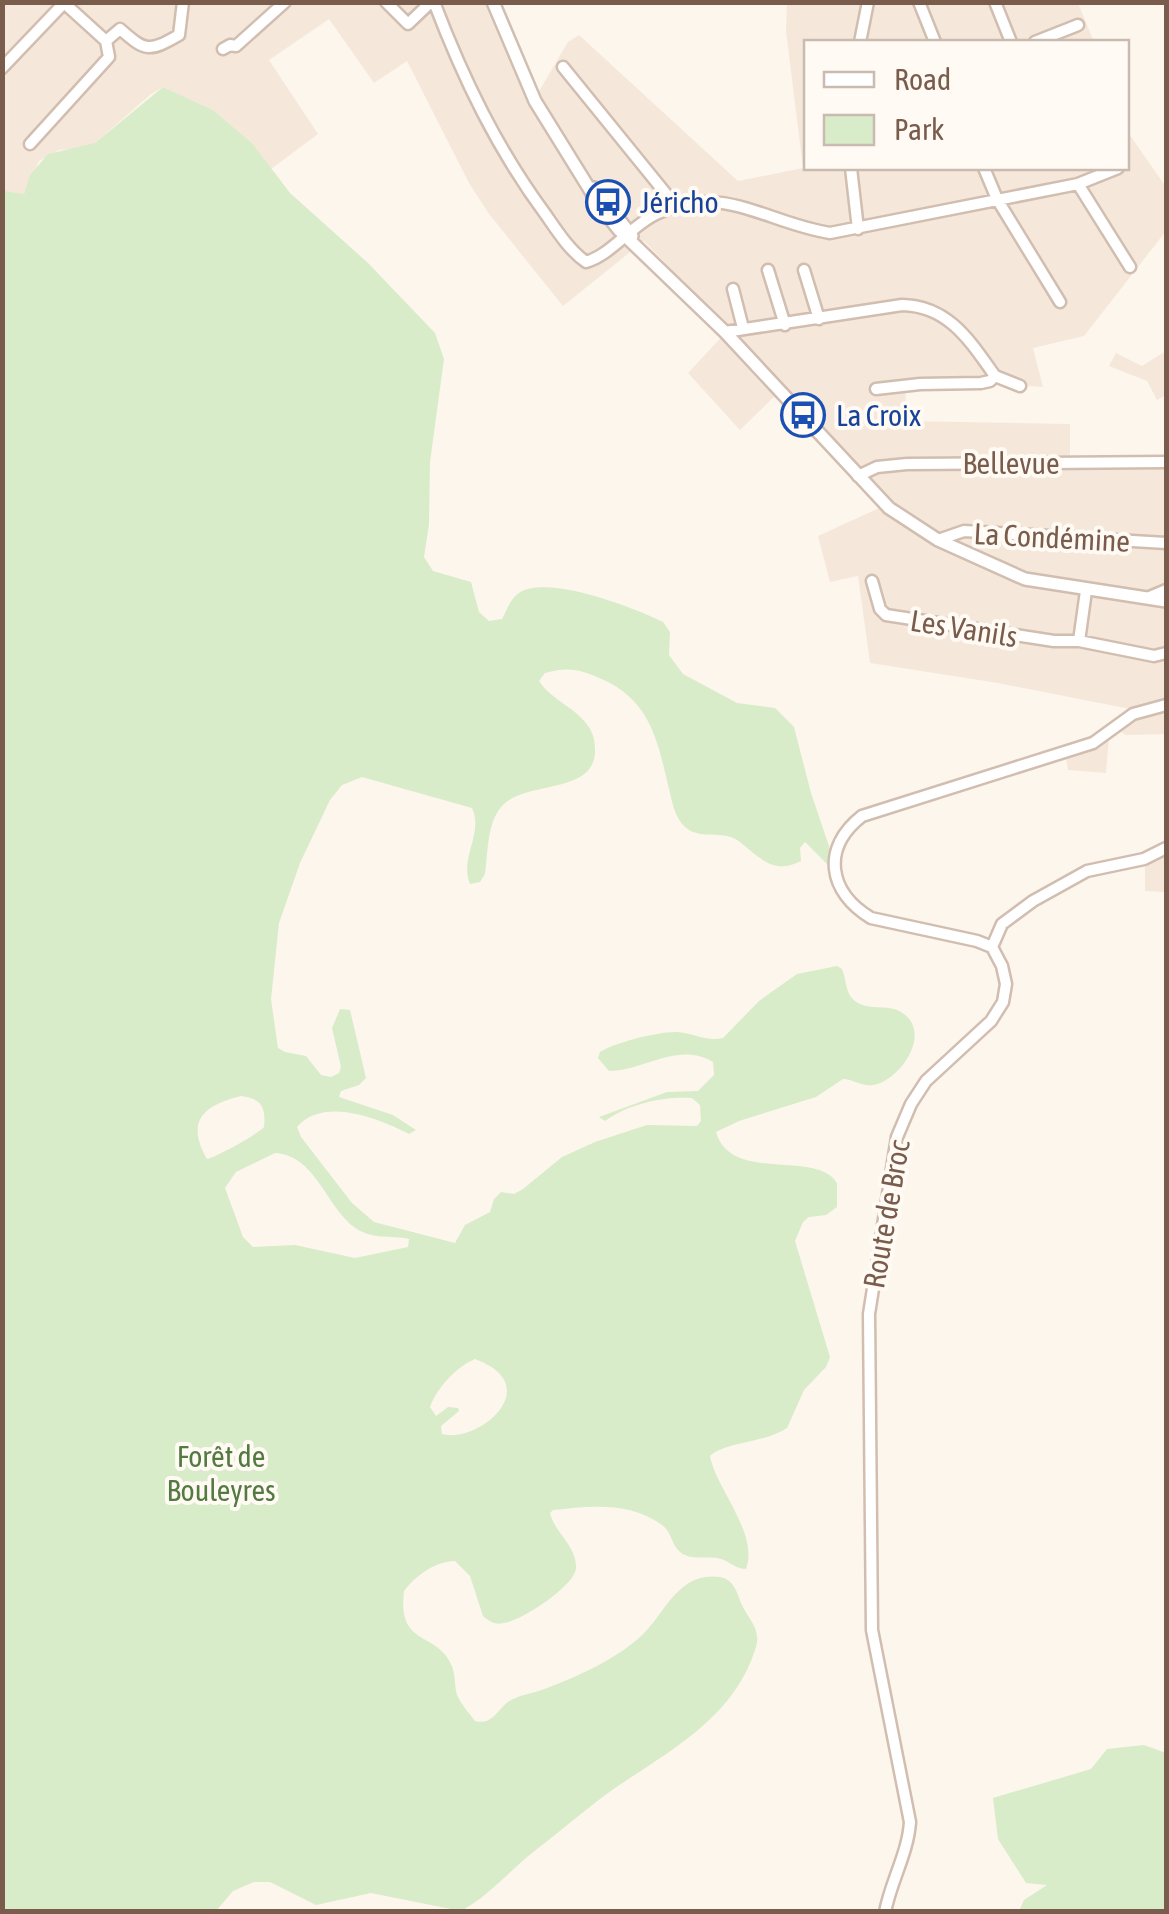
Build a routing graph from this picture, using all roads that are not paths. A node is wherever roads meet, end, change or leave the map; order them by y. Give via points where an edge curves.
1 (183, 2) edge
2 (285, 2) edge
3 (386, 2) edge
4 (432, 2) edge
5 (493, 2) edge
6 (868, 2) edge
7 (919, 2) edge
8 (995, 2) edge
9 (64, 3) edge
10 (1078, 25) dead end
11 (860, 40) edge
12 (934, 40) edge
13 (1010, 40) edge
14 (1040, 40) edge
15 (106, 42) junction
16 (223, 49) dead end
17 (2, 68) edge
18 (563, 68) dead end
19 (30, 144) dead end
20 (851, 170) edge
21 (985, 170) edge
22 (1075, 170) edge
23 (1113, 170) edge
24 (1081, 183) junction
25 (996, 200) junction
26 (676, 205) junction
27 (858, 229) junction
28 (627, 232) junction
29 (1130, 267) dead end
30 (768, 270) dead end
31 (804, 270) dead end
32 (734, 289) dead end
33 (1060, 302) dead end
34 (819, 320) junction
35 (784, 324) junction
36 (744, 328) junction
37 (725, 332) junction
38 (996, 376) junction
39 (1020, 386) dead end
40 (876, 389) dead end
41 (1166, 462) edge
42 (858, 476) junction
43 (938, 540) junction
44 (1166, 543) edge
45 (872, 581) dead end
46 (1166, 590) edge
47 (1086, 591) junction
48 (1146, 598) junction
49 (1166, 601) edge
50 (1079, 640) junction
51 (1166, 654) edge
52 (1166, 705) edge
53 (1166, 848) edge
54 (992, 947) junction
55 (885, 1912) edge

1 - 15 street via 178,34 157,48 138,46 120,30
2 - 16 street via 236,46
3 - 4 street via 408,24
4 - 28 street via 483,116 553,226 586,262
5 - 28 street via 536,101 600,206
6 - 11 street
7 - 12 street
8 - 13 street
9 - 15 street
9 - 17 street
10 - 14 street
15 - 19 street via 109,58
18 - 26 street
20 - 27 street
21 - 25 street
22 - 24 street
23 - 24 street
24 - 25 street
24 - 29 street
25 - 27 street
25 - 33 street
26 - 27 street via 727,201 803,229
26 - 28 street
28 - 37 street
30 - 35 street
31 - 34 street
32 - 36 street
34 - 35 street
34 - 38 street via 920,306 946,315
35 - 36 street
36 - 37 street
37 - 42 street
38 - 39 street
38 - 40 street via 981,383
41 - 42 street, Bellevue via 907,464
42 - 43 street via 889,508
43 - 44 street, La Condémine via 964,531
43 - 47 street via 1025,578
45 - 50 street, Les Vanils via 886,615
46 - 48 street, La Condémine
47 - 48 street
47 - 50 street
48 - 49 street
50 - 51 street, Les Vanils
52 - 54 street via 1133,714 1093,743 862,816 849,827 835,874 858,910
53 - 54 street via 1087,871 1033,901 1002,924
54 - 55 street, Route de Broc via 1006,984 1003,1002 926,1081 897,1137 869,1314 872,1630 910,1822

